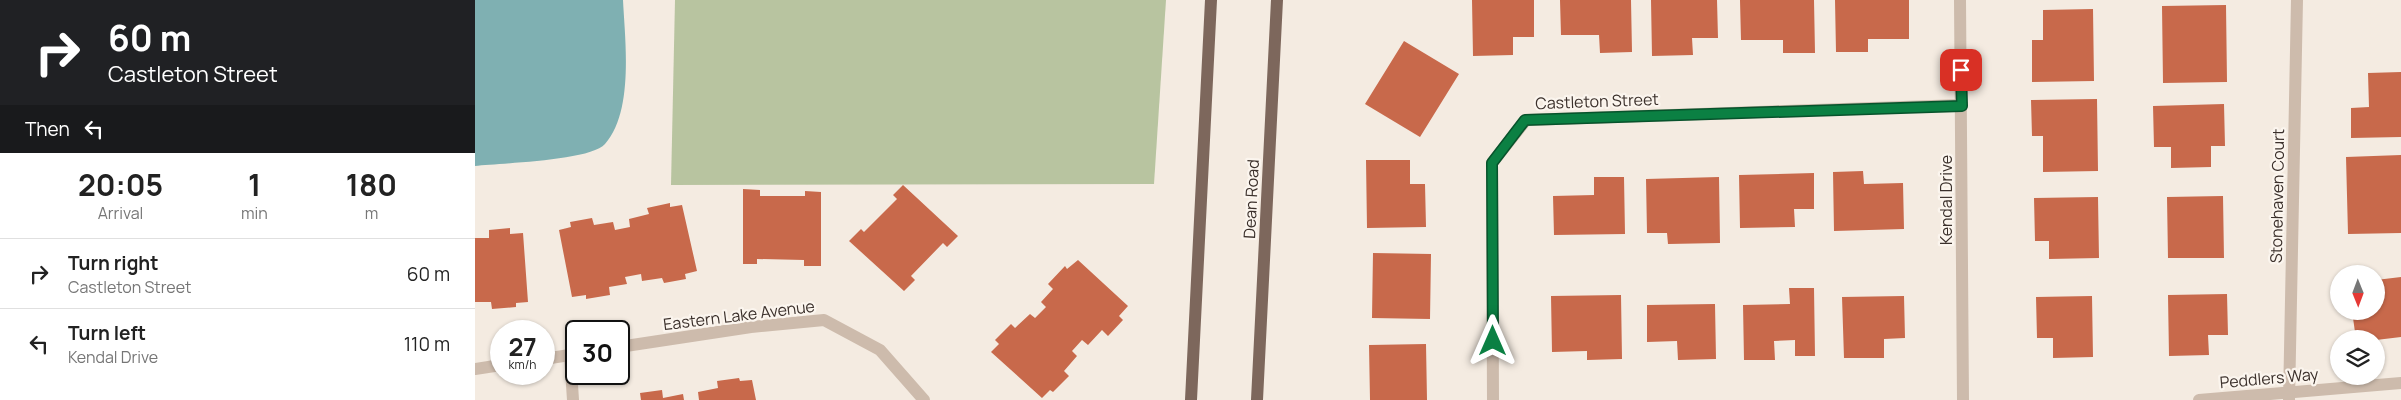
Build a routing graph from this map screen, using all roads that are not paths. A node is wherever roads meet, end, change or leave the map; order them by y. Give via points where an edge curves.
1 (1211, 0) edge
2 (1277, 0) edge
3 (1960, 0) edge
4 (2297, 0) edge
5 (1962, 106) junction
6 (630, 346) edge
7 (490, 367) edge
8 (475, 369) edge
9 (2401, 382) edge
10 (573, 385) edge
11 (2289, 396) edge
12 (573, 400) edge
13 (924, 400) edge
14 (1191, 400) edge
15 (1257, 400) edge
16 (1493, 400) edge
17 (1963, 400) edge
18 (2199, 400) edge

1 - 14 main road
2 - 15 main road, Dean Road
3 - 5 street, Kendal Drive
4 - 11 street, Stonehaven Court
5 - 16 street, Castleton Street via 1525,120 1492,163
5 - 17 street, Kendal Drive
6 - 13 street, Eastern Lake Avenue via 751,327 825,320 880,350
7 - 8 street
9 - 11 street, Peddlers Way
10 - 12 street
11 - 18 street, Peddlers Way

